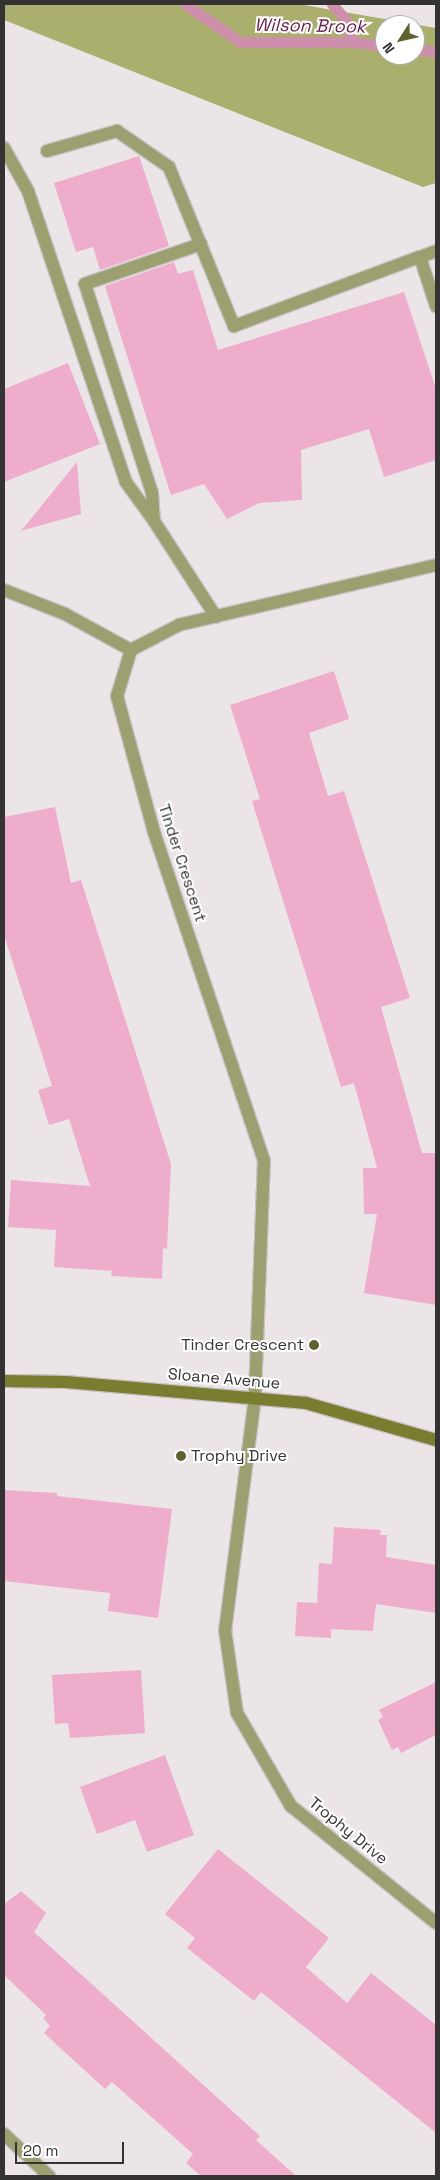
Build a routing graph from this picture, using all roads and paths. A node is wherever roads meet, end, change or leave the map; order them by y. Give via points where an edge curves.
1 (4, 148) edge
2 (47, 151) dead end
3 (201, 244) junction
4 (436, 251) edge
5 (420, 257) junction
6 (436, 306) edge
7 (154, 521) junction
8 (436, 566) edge
9 (4, 590) edge
10 (216, 617) junction
11 (131, 650) junction
12 (4, 1381) edge
13 (255, 1397) junction
14 (436, 1440) edge
15 (436, 1923) edge
16 (4, 2134) edge
17 (49, 2176) edge

1 - 7 street via 28,191 126,482
2 - 3 street via 117,130 169,167
3 - 5 street via 234,326
3 - 7 street via 84,284 152,493
4 - 5 street
5 - 6 street
7 - 10 street
8 - 10 street
9 - 11 street via 65,614
10 - 11 street via 179,625
11 - 13 street, Tinder Crescent via 118,696 154,832 264,1160
12 - 13 street, Sloane Avenue via 66,1382
13 - 14 street, Sloane Avenue via 306,1403
13 - 15 street, Trophy Drive via 225,1630 238,1713 291,1806
16 - 17 street

